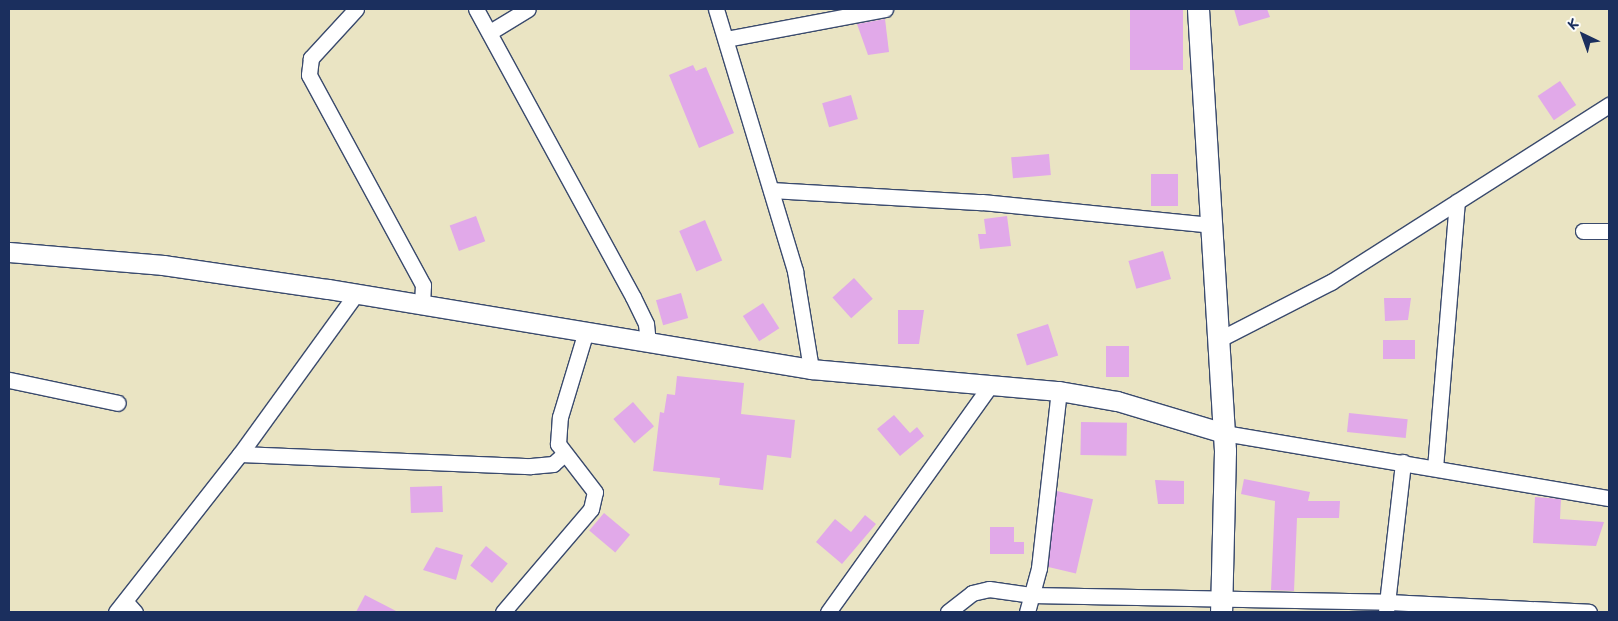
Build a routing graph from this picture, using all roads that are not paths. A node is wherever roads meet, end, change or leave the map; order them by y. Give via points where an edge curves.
1 (356, 9) edge
2 (476, 9) edge
3 (528, 9) edge
4 (716, 9) edge
5 (885, 9) edge
6 (1198, 9) edge
7 (490, 32) junction
8 (726, 39) junction
9 (1609, 105) edge
10 (772, 190) junction
11 (1456, 202) junction
12 (1211, 225) junction
13 (1583, 231) dead end
14 (1609, 231) edge
15 (9, 252) edge
16 (356, 294) junction
17 (422, 304) junction
18 (586, 331) junction
19 (1218, 340) junction
20 (648, 342) junction
21 (811, 369) junction
22 (9, 380) edge
23 (991, 384) junction
24 (1059, 391) junction
25 (118, 403) dead end
26 (1224, 433) junction
27 (240, 454) junction
28 (564, 454) junction
29 (1403, 462) junction
30 (1435, 468) junction
31 (1609, 498) edge
32 (1031, 595) junction
33 (120, 606) edge
34 (1221, 606) edge
35 (1387, 607) edge
36 (507, 611) edge
37 (135, 612) edge
38 (828, 612) edge
39 (948, 612) edge
40 (1027, 612) edge
41 (1589, 612) edge

1 - 17 street via 314,53 309,75 423,285
2 - 7 street
3 - 7 street
4 - 8 street
5 - 8 street
6 - 12 main road
7 - 20 street via 633,297 646,324
8 - 10 street
9 - 11 street
10 - 12 street via 982,202
10 - 21 street via 795,271
11 - 19 street via 1330,282
11 - 30 street
12 - 19 main road
13 - 14 street
15 - 16 street via 163,266
16 - 17 street
16 - 27 street
17 - 18 street
18 - 20 street
18 - 28 street via 560,417 558,444
19 - 26 main road
20 - 21 street
21 - 23 street
22 - 25 street
23 - 24 street
23 - 38 street
24 - 26 street via 1118,401
24 - 32 street via 1039,568
26 - 29 street
26 - 34 main road
27 - 28 street via 531,466 553,464
27 - 33 street
28 - 36 street via 595,492 591,508
29 - 30 street
29 - 35 street
30 - 31 street
32 - 34 street
32 - 39 street via 989,589 972,593
32 - 40 street
33 - 37 street
34 - 35 street
35 - 41 street

